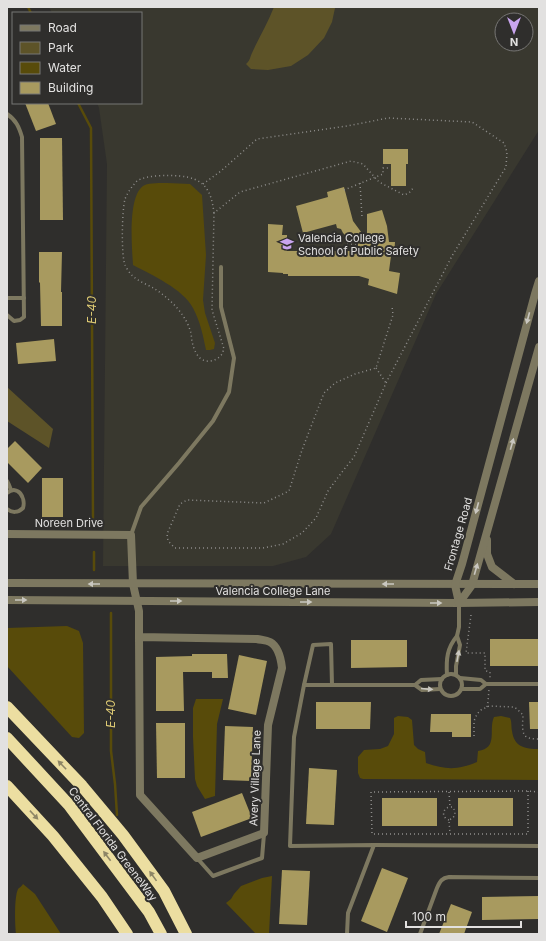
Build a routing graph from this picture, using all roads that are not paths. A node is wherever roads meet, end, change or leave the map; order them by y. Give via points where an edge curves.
1 (7, 114) edge
2 (221, 268) dead end
3 (539, 281) edge
4 (7, 298) edge
5 (24, 298) junction
6 (7, 315) edge
7 (539, 347) edge
8 (7, 481) edge
9 (9, 491) edge
10 (7, 509) edge
11 (487, 532) junction
12 (7, 534) edge
13 (131, 535) junction
14 (7, 583) edge
15 (133, 584) junction
16 (455, 584) junction
17 (472, 584) junction
18 (514, 584) junction
19 (539, 584) edge
20 (7, 600) edge
21 (137, 601) junction
22 (539, 602) edge
23 (459, 603) junction
24 (458, 636) junction
25 (139, 637) junction
26 (447, 675) junction
27 (456, 675) junction
28 (460, 678) junction
29 (442, 679) junction
30 (486, 684) junction
31 (539, 684) edge
32 (304, 685) junction
33 (415, 685) junction
34 (332, 686) junction
35 (440, 689) junction
36 (462, 689) junction
37 (7, 707) edge
38 (7, 738) edge
39 (7, 786) edge
40 (264, 833) junction
41 (374, 845) junction
42 (539, 846) edge
43 (197, 858) junction
44 (539, 878) edge
45 (127, 934) edge
46 (161, 934) edge
47 (186, 934) edge
48 (347, 934) edge
49 (420, 934) edge

1 - 5 lane via 14,119 22,137
2 - 13 lane via 221,307 234,358 229,392 213,420 141,507
3 -> 16 street, Frontage Road
4 - 5 lane
5 - 6 lane via 24,317 14,321
11 -> 7 street
8 - 9 lane
9 - 10 lane via 19,492 24,504 18,512
17 -> 11 street
11 - 18 street via 487,554 492,567
12 - 13 street, Noreen Drive
13 - 15 street
15 -> 14 street, Valencia College Lane
16 -> 15 street, Valencia College Lane
15 - 21 street
16 - 17 street, Valencia College Lane
16 - 23 street, Frontage Road
17 - 18 street, Valencia College Lane
17 - 23 street
18 - 19 street, Valencia College Lane
20 -> 21 street, Valencia College Lane
21 -> 23 street, Valencia College Lane
21 - 25 street
22 - 23 street, Valencia College Lane
23 - 24 lane
24 - 26 lane via 447,656
27 -> 24 lane via 460,646
25 - 40 street, Avery Village Lane via 257,639 270,642 276,648 282,661 282,668 268,725
25 - 43 street via 140,796
26 - 27 lane
26 - 29 lane
27 - 28 lane
28 - 30 lane via 481,680
28 - 36 lane
29 - 33 lane via 421,680
29 - 35 lane
30 - 31 lane
30 - 36 lane via 480,689
32 - 34 lane
32 - 34 lane via 313,645 331,644
32 - 41 lane via 294,737 290,846
33 - 34 lane
33 -> 35 lane via 422,690
35 - 36 lane via 445,695 452,696
47 -> 37 highway via 164,891 123,835 82,786
46 -> 38 highway, Central Florida GreeneWay via 149,912 69,805
39 -> 45 highway via 53,836 102,897
40 - 43 street, Avery Village Lane
40 - 43 lane via 262,858 213,876
41 - 42 lane
41 - 48 lane via 348,913
44 - 49 lane via 444,878 437,888

